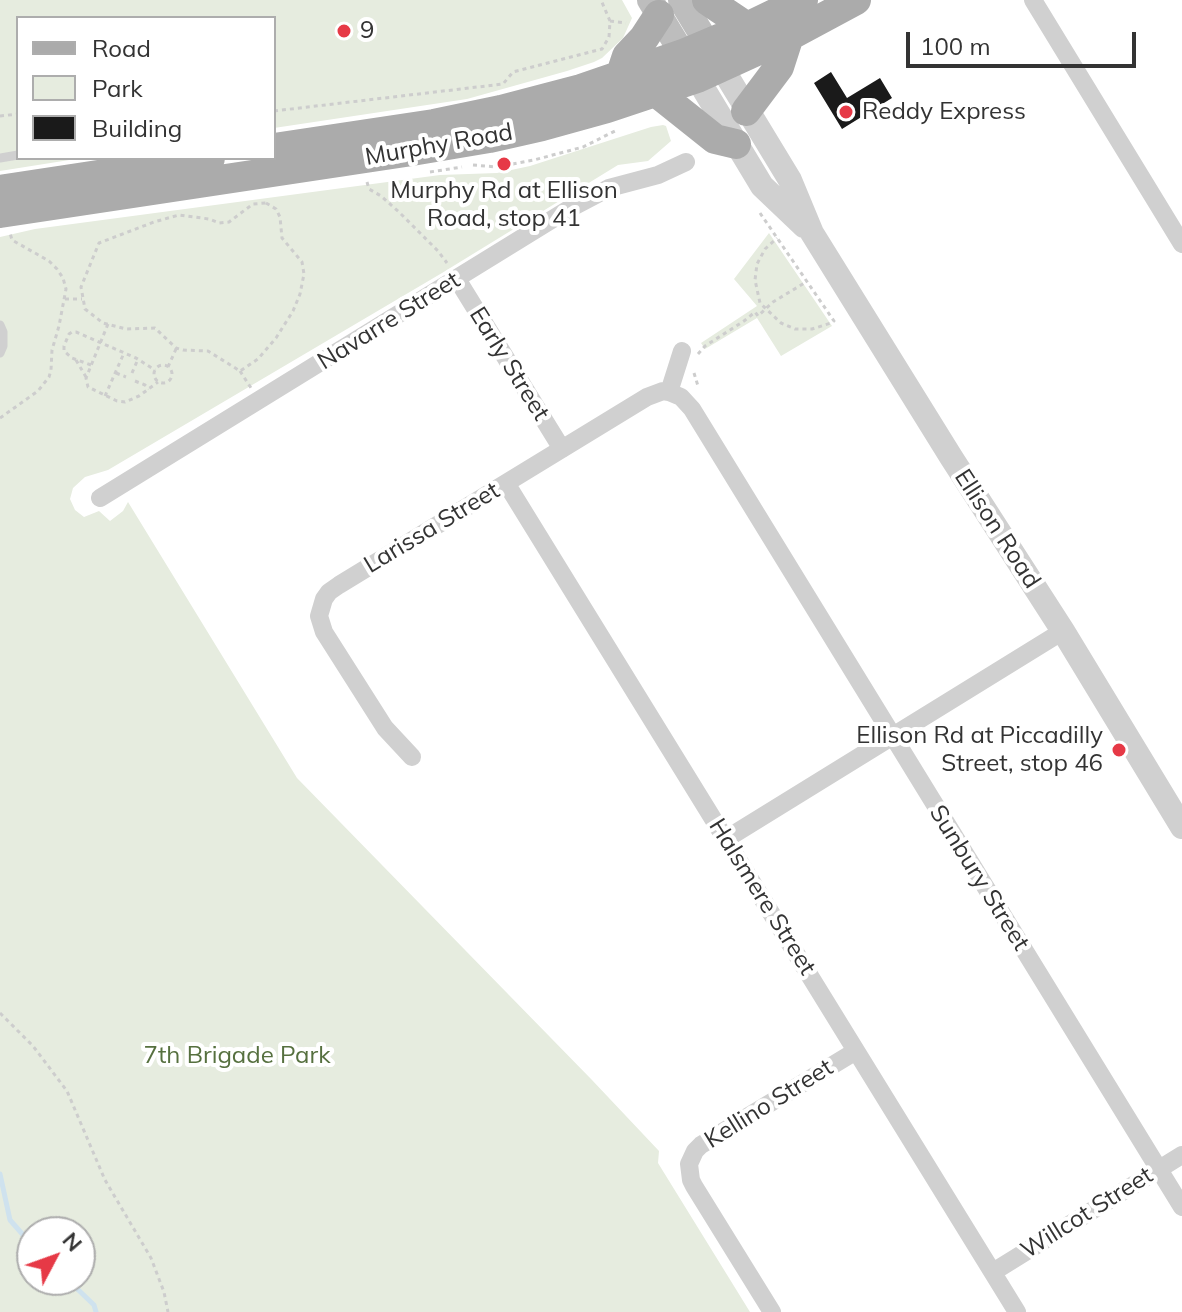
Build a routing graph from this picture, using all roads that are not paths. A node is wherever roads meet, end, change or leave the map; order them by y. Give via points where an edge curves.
1 (707, 0) edge
2 (803, 0) edge
3 (856, 0) edge
4 (1033, 0) edge
5 (663, 5) edge
6 (747, 27) junction
7 (789, 36) junction
8 (702, 61) junction
9 (620, 77) junction
10 (656, 92) junction
11 (746, 111) junction
12 (736, 144) junction
13 (276, 148) edge
14 (195, 160) edge
15 (686, 162) dead end
16 (0, 190) edge
17 (12, 211) edge
18 (812, 233) junction
19 (1182, 244) edge
20 (457, 279) junction
21 (0, 325) edge
22 (682, 351) dead end
23 (0, 353) edge
24 (669, 392) junction
25 (562, 449) junction
26 (506, 483) junction
27 (100, 498) dead end
28 (1063, 631) junction
29 (892, 736) junction
30 (412, 757) dead end
31 (1182, 827) edge
32 (726, 839) junction
33 (856, 1051) junction
34 (1182, 1155) edge
35 (1159, 1170) junction
36 (1182, 1207) edge
37 (993, 1272) junction
38 (772, 1312) edge
39 (1017, 1312) edge

1 - 6 main road
2 - 6 main road, Murphy Road
3 - 7 main road, Murphy Road
4 - 19 street
5 - 8 main road, Ellison Road
5 - 9 main road via 627,56
6 - 8 main road, Murphy Road
7 - 8 main road, Murphy Road
7 - 11 main road via 779,67
8 - 9 main road, Murphy Road
8 - 10 main road, Murphy Road
8 - 11 street, Ellison Road
8 - 12 street, Ellison Road
9 - 13 main road, Murphy Road via 483,114
10 - 12 main road via 715,139
10 - 17 main road, Murphy Road via 489,138
11 - 18 street, Ellison Road via 790,180
12 - 18 street, Ellison Road via 762,186
14 - 16 main road
15 - 20 street, Navarre Street via 590,197
18 - 28 street, Ellison Road
20 - 25 street, Early Street
20 - 27 street, Navarre Street
21 - 23 lane
22 - 24 street
24 - 25 street, Larissa Street via 647,397
24 - 29 street, Sunbury Street via 692,409
25 - 26 street, Larissa Street
26 - 30 street, Larissa Street via 339,585 320,607 324,632 385,728
26 - 32 street, Halsmere Street
28 - 29 street
28 - 31 street, Ellison Road
29 - 32 street
29 - 35 street, Sunbury Street
32 - 33 street, Halsmere Street
33 - 37 street, Halsmere Street
33 - 38 street, Kellino Street via 701,1145 689,1164 694,1186
34 - 35 street, Willcot Street
35 - 36 street, Sunbury Street
35 - 37 street, Willcot Street
37 - 39 street, Halsmere Street

